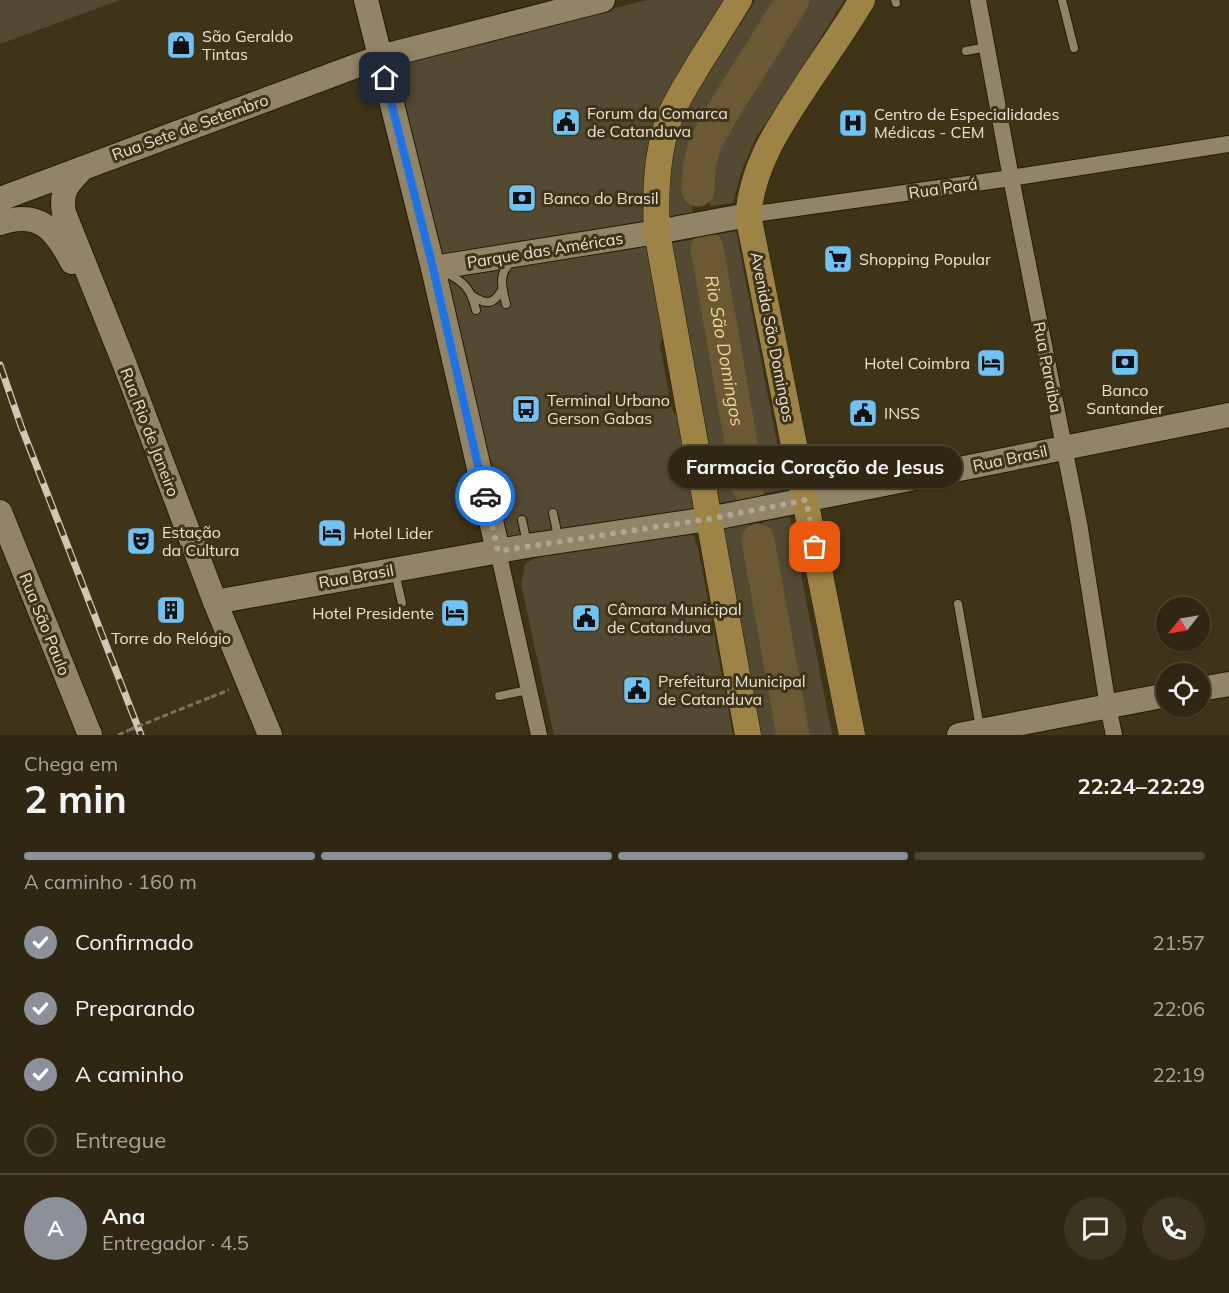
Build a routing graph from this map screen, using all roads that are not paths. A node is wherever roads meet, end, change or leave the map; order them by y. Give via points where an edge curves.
1 (366, 0) edge
2 (603, 0) edge
3 (739, 0) edge
4 (976, 0) edge
5 (1062, 0) edge
6 (862, 1) edge
7 (987, 47) junction
8 (1074, 48) dead end
9 (966, 51) dead end
10 (380, 57) junction
11 (1229, 144) edge
12 (85, 166) junction
13 (1011, 178) junction
14 (1, 198) edge
15 (742, 216) junction
16 (10, 221) edge
17 (663, 231) junction
18 (522, 254) junction
19 (433, 268) junction
20 (502, 290) junction
21 (472, 296) junction
22 (506, 304) dead end
23 (476, 310) dead end
24 (123, 360) junction
25 (1229, 415) edge
26 (1064, 447) junction
27 (799, 501) junction
28 (0, 512) edge
29 (553, 513) dead end
30 (715, 517) junction
31 (522, 520) dead end
32 (559, 541) junction
33 (527, 546) junction
34 (498, 551) junction
35 (394, 570) junction
36 (215, 603) junction
37 (402, 603) dead end
38 (958, 604) dead end
39 (1229, 684) edge
40 (1210, 687) edge
41 (528, 690) junction
42 (499, 696) dead end
43 (1156, 697) edge
44 (1108, 707) junction
45 (970, 733) edge
46 (90, 735) edge
47 (270, 735) edge
48 (538, 735) edge
49 (748, 735) edge
50 (852, 735) edge
51 (1114, 735) edge

1 - 10 street
2 - 10 street, Rua Sete de Setembro
3 - 17 main road via 679,96 669,120 657,174 656,202
4 - 7 street, Rua Paraiba
5 - 8 lane
6 - 15 main road, Avenida São Domingos via 775,133
7 - 9 lane
7 - 13 street, Rua Paraiba
10 - 12 street, Rua Sete de Setembro
10 - 19 street
11 - 13 street, Rua Pará
12 - 14 street, Rua Sete de Setembro
12 - 24 street, Rua Rio de Janeiro via 63,192 64,213
13 - 15 street, Rua Pará
13 - 26 street, Rua Paraiba
15 - 17 street, Rua Pará
15 - 27 main road, Avenida São Domingos
16 - 24 street via 39,221 64,246
17 - 18 street, Parque das Américas
17 - 30 main road via 671,329 687,423
18 - 19 street, Parque das Américas
18 - 20 lane via 501,275
19 - 21 lane via 457,278
19 - 34 street
20 - 21 lane via 490,302
20 - 22 lane
21 - 23 lane
24 - 36 street, Rua Rio de Janeiro
25 - 26 street, Rua Brasil
26 - 27 street, Rua Brasil
26 - 44 street, Rua Paraiba
27 - 30 street, Rua Brasil
27 - 50 main road, Avenida São Domingos
28 - 46 street, Rua São Paulo
29 - 32 lane
30 - 32 street
30 - 49 main road
31 - 33 lane
32 - 33 street
33 - 34 street
34 - 35 street, Rua Brasil
34 - 41 street
35 - 36 street, Rua Brasil
35 - 37 lane
36 - 47 street, Rua Rio de Janeiro
38 - 45 lane
39 - 40 street
41 - 42 lane
41 - 48 street
43 - 44 street
44 - 45 street
44 - 51 street, Rua Paraiba

